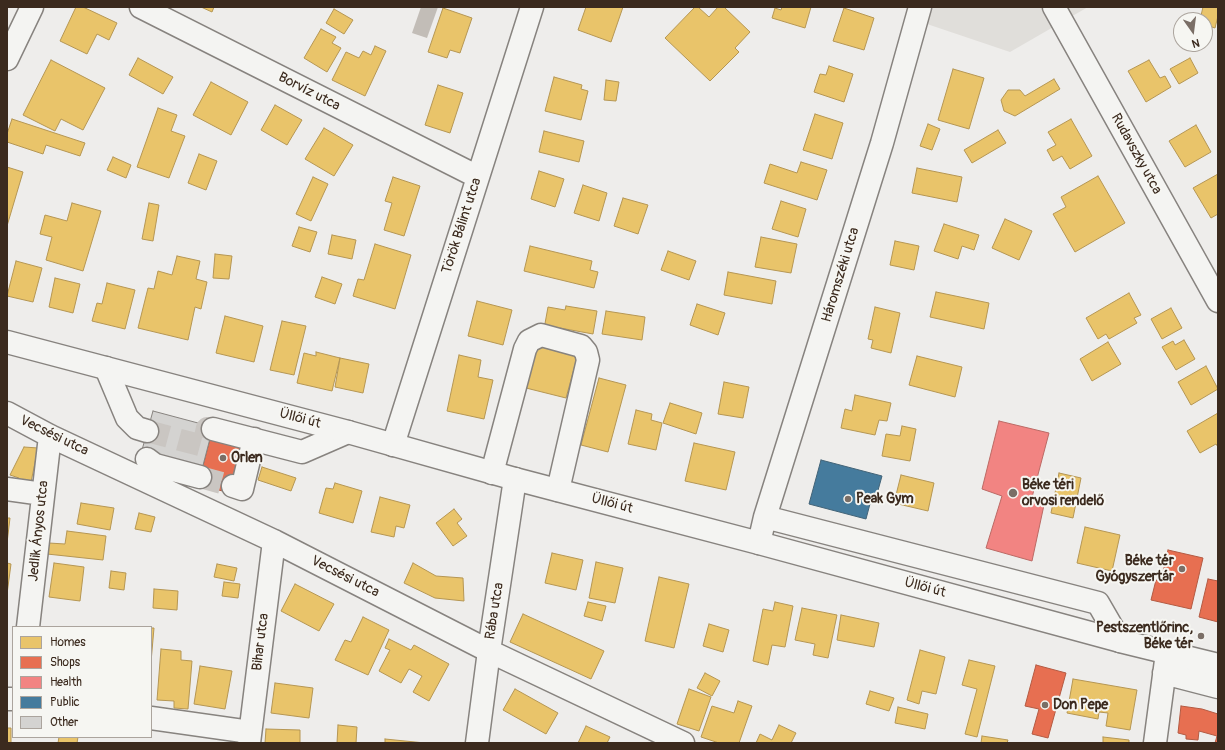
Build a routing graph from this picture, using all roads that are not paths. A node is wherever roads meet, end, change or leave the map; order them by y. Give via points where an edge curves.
1 (32, 7) edge
2 (141, 7) edge
3 (532, 7) edge
4 (920, 7) edge
5 (1054, 7) edge
6 (8, 54) edge
7 (478, 177) junction
8 (1218, 301) edge
9 (7, 342) edge
10 (106, 368) junction
11 (7, 413) edge
12 (213, 429) dead end
13 (348, 432) junction
14 (50, 436) junction
15 (254, 439) junction
16 (393, 445) junction
17 (492, 472) junction
18 (200, 477) tunnel mouth
19 (515, 479) junction
20 (233, 486) dead end
21 (7, 489) edge
22 (558, 490) junction
23 (43, 494) junction
24 (765, 517) junction
25 (274, 541) junction
26 (759, 543) junction
27 (28, 626) edge
28 (1120, 641) junction
29 (489, 651) junction
30 (1166, 663) junction
31 (1218, 665) edge
32 (1218, 687) edge
33 (152, 718) edge
34 (249, 738) edge
35 (478, 743) edge
36 (683, 743) edge
37 (1155, 743) edge

1 - 6 street
2 - 7 street, Borvíz utca
3 - 7 street, Török Bálint utca
4 - 24 street, Háromszéki utca via 880,151
5 - 8 street, Rudavszky utca
7 - 16 street, Török Bálint utca
9 - 10 street, Üllői út
10 - 13 street, Üllői út
10 - 18 street via 126,418 155,465
11 - 14 street, Vecsési utca
12 - 15 street
13 - 15 street via 302,452
13 - 16 street, Üllői út
14 - 23 street, Jedlik Ányos utca
14 - 25 street, Vecsési utca
15 - 20 street via 242,488
16 - 17 street, Üllői út
17 - 19 street, Üllői út
17 - 22 street via 525,348 530,341 541,335 554,338 581,346 588,360
19 - 22 street, Üllői út
19 - 29 street, Rába utca
21 - 23 street
22 - 26 street, Üllői út
23 - 27 street, Jedlik Ányos utca
24 - 26 street, Háromszéki utca
24 - 28 street via 1098,603
25 - 29 street, Vecsési utca
25 - 34 street, Bihar utca
26 - 28 street, Üllői út
28 - 30 street, Üllői út
29 - 35 street, Rába utca
29 - 36 street, Vecsési utca
30 - 31 street, Üllői út
30 - 32 street
30 - 37 street
33 - 34 street

